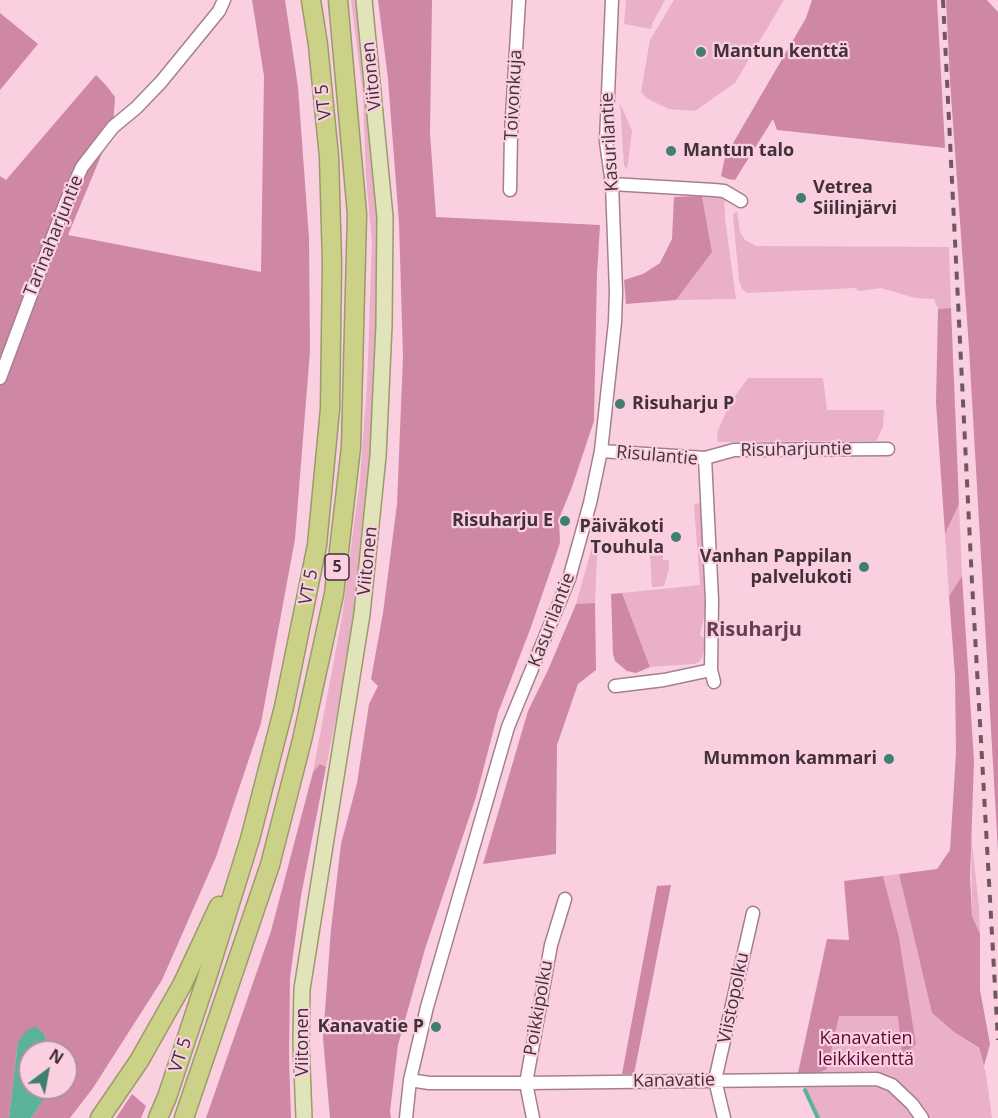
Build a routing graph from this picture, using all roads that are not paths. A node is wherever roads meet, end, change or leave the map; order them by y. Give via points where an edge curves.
1 (224, 0) edge
2 (311, 0) edge
3 (338, 0) edge
4 (364, 0) edge
5 (519, 0) edge
6 (612, 0) edge
7 (612, 184) junction
8 (510, 190) dead end
9 (741, 201) dead end
10 (0, 378) edge
11 (888, 448) dead end
12 (601, 451) junction
13 (705, 458) junction
14 (615, 686) dead end
15 (250, 839) junction
16 (565, 899) dead end
17 (753, 913) dead end
18 (410, 1080) junction
19 (715, 1080) junction
20 (526, 1083) junction
21 (185, 1116) edge
22 (100, 1118) edge
23 (158, 1118) edge
24 (304, 1118) edge
25 (406, 1118) edge
26 (533, 1118) edge
27 (723, 1118) edge
28 (922, 1118) edge

1 - 10 street, Tarinaharjuntie via 161,82 113,127 82,167
2 - 15 highway, VT 5 / 5 via 329,157 330,409 317,545 284,707
3 - 21 highway, VT 5 / 5 via 357,214 351,447 334,594 270,865
4 - 24 main road, Viitonen via 385,217 378,456 362,614 302,989
5 - 8 street, Toivonkuja
6 - 7 street, Kasurilantie via 606,142
7 - 9 street via 724,191
7 - 12 street, Kasurilantie via 615,322
11 - 13 street, Risuharjuntie via 734,450
12 - 13 street, Risulantie
12 - 18 street, Kasurilantie via 569,579 508,728 427,1007
13 - 14 street, Risulantie via 712,676
15 - 22 highway via 182,986 122,1089
15 - 23 highway, VT 5 / 5
16 - 20 street, Poikkipolku via 550,945
17 - 19 street, Viistopolku
18 - 20 street, Kanavatie
18 - 25 street, Kasurilantie
19 - 20 street, Kanavatie
19 - 27 street, Viistopolku
19 - 28 street, Kanavatie via 877,1079 892,1085
20 - 26 street, Poikkipolku

